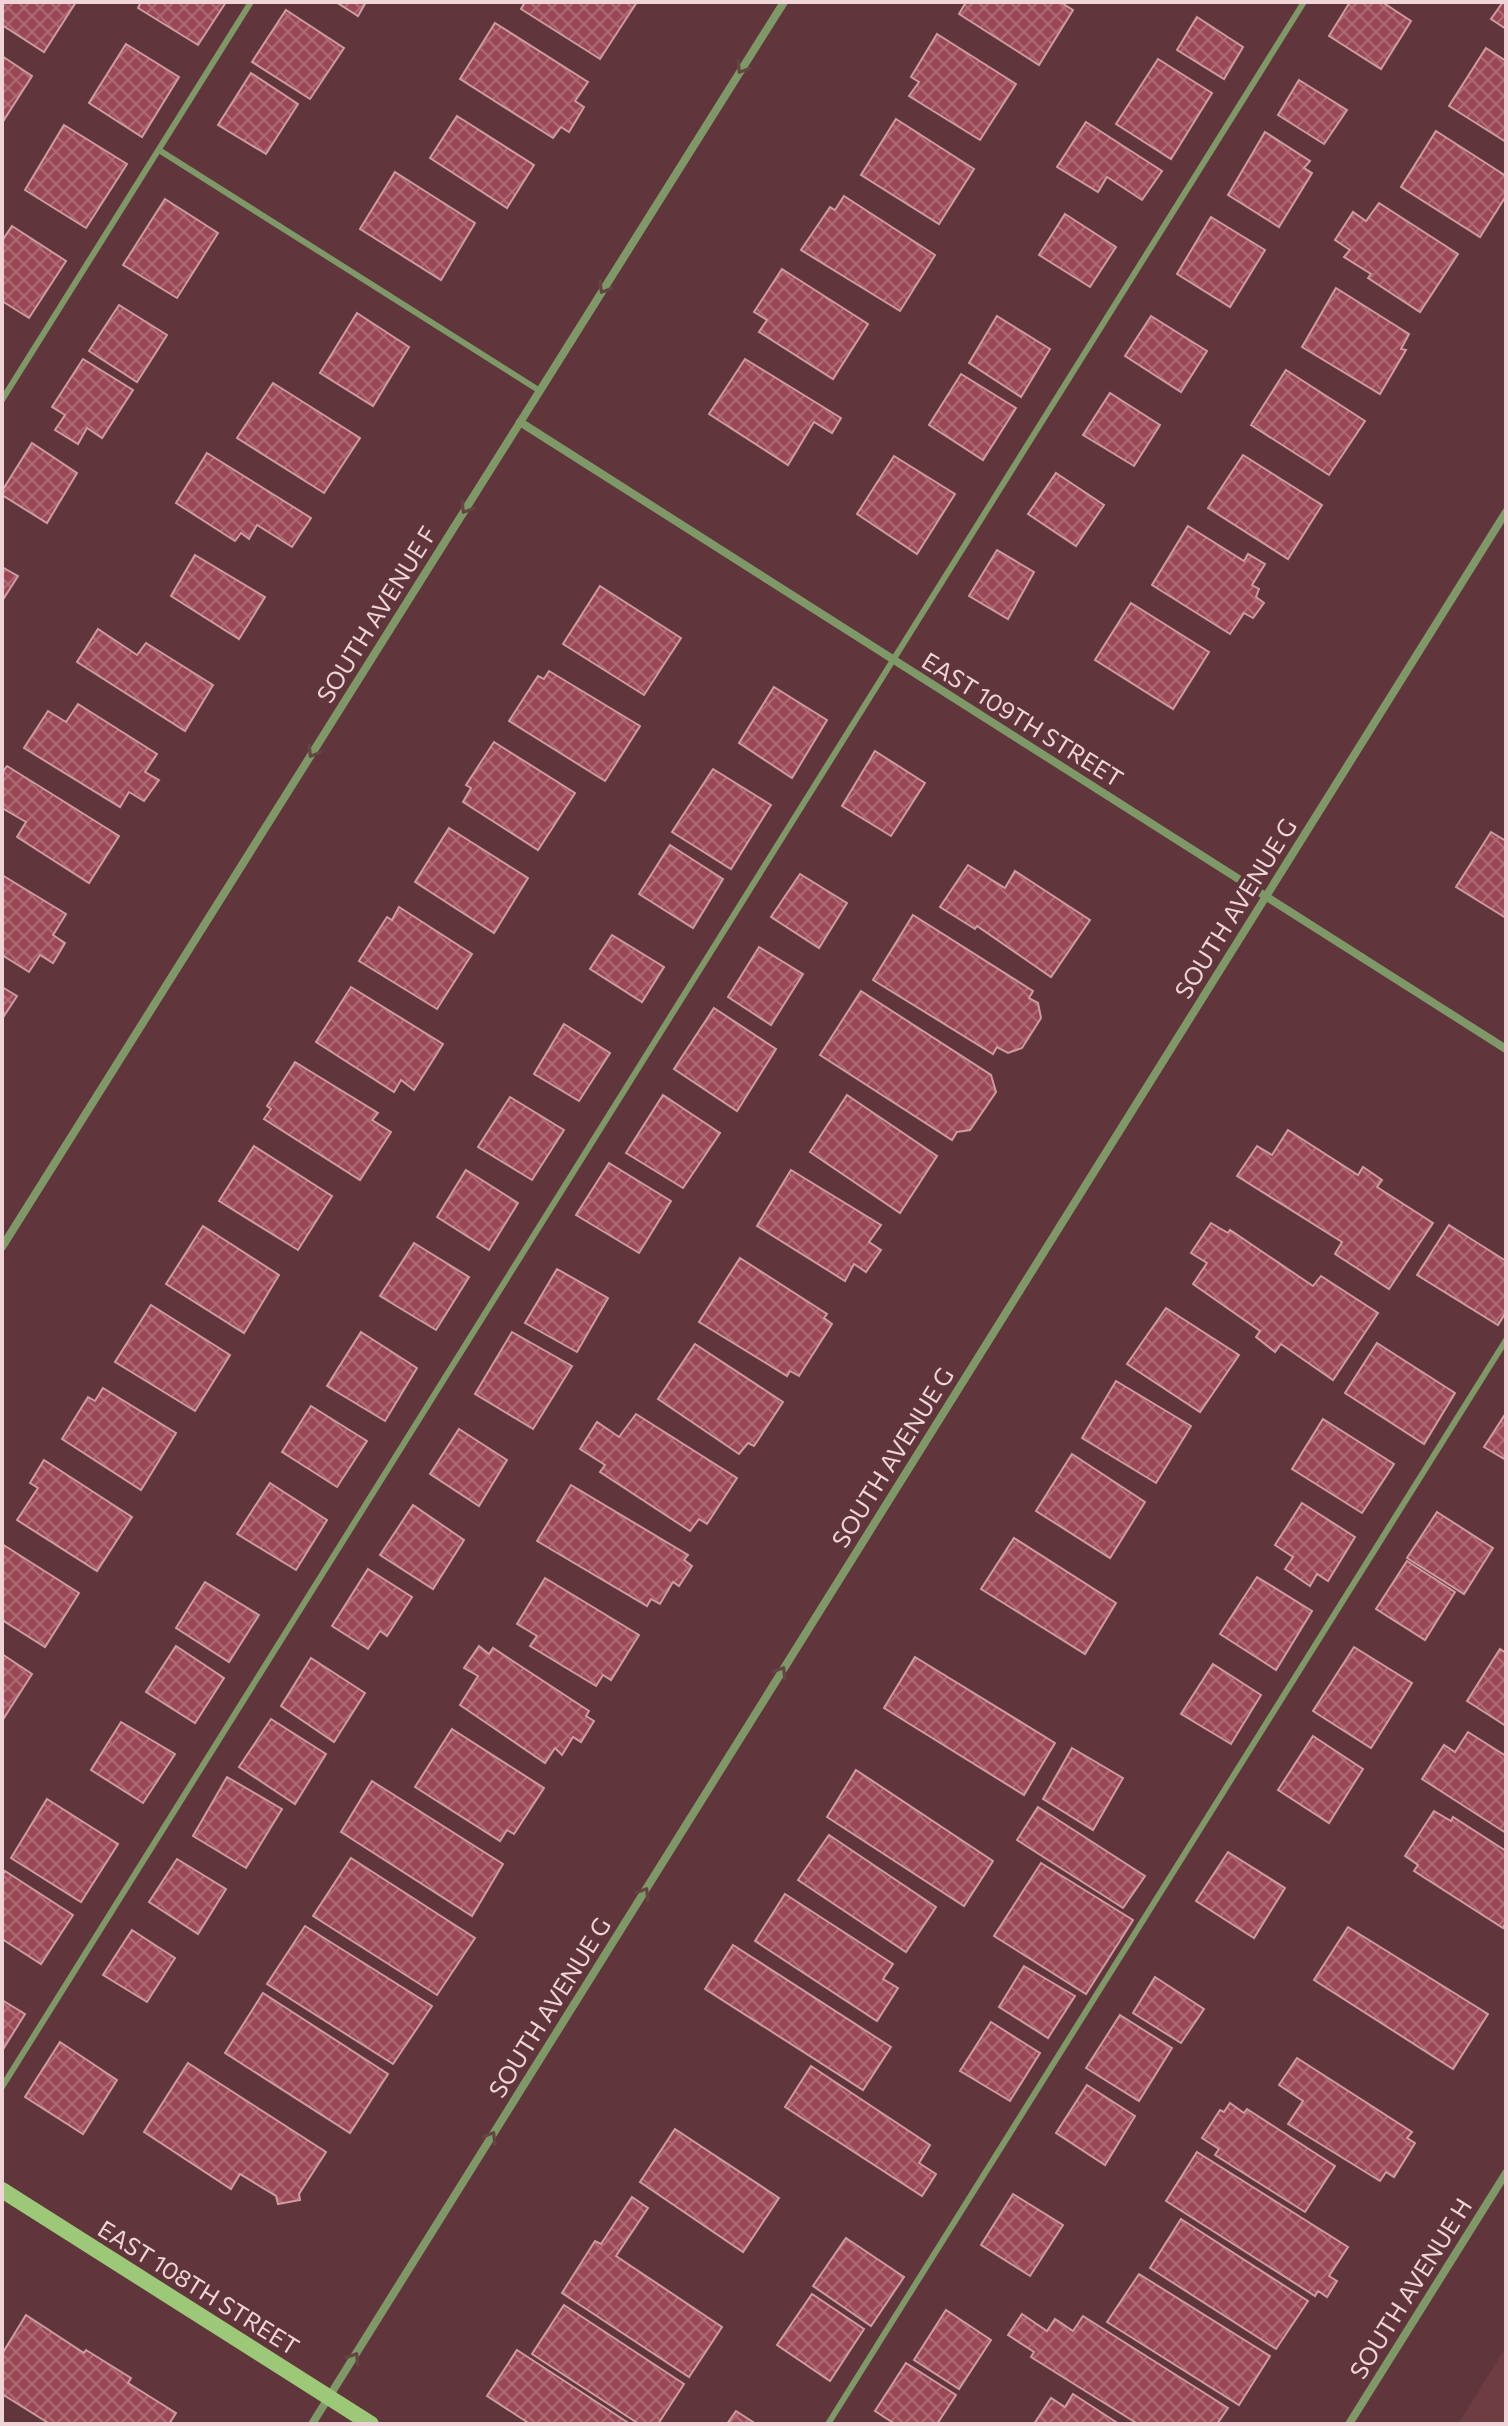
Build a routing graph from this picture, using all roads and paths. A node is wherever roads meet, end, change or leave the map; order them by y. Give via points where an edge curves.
1 (251, 2) edge
2 (784, 2) edge
3 (1304, 2) edge
4 (159, 150) junction
5 (540, 391) junction
6 (2, 400) edge
7 (520, 422) junction
8 (1506, 512) edge
9 (893, 660) junction
10 (1266, 897) junction
11 (1506, 1049) edge
12 (2, 1247) edge
13 (1506, 1340) edge
14 (2, 2087) edge
15 (1506, 2173) edge
16 (2, 2190) edge
17 (329, 2398) junction
18 (312, 2424) edge
19 (371, 2424) edge
20 (828, 2424) edge
21 (1349, 2424) edge

1 - 4 lane
2 -> 5 street, SOUTH AVENUE F
3 - 9 lane
4 - 5 lane
4 - 6 lane
5 - 7 street, SOUTH AVENUE F
7 - 9 street, EAST 109TH STREET
7 -> 12 street, SOUTH AVENUE F
8 - 10 street, SOUTH AVENUE G
9 - 10 street, EAST 109TH STREET
9 - 14 lane
10 - 11 street, EAST 109TH STREET
17 -> 10 street, SOUTH AVENUE G
13 - 20 lane
15 - 21 street, SOUTH AVENUE H
16 - 17 street, EAST 108TH STREET
17 - 18 street, SOUTH AVENUE G
17 - 19 street, EAST 108TH STREET

